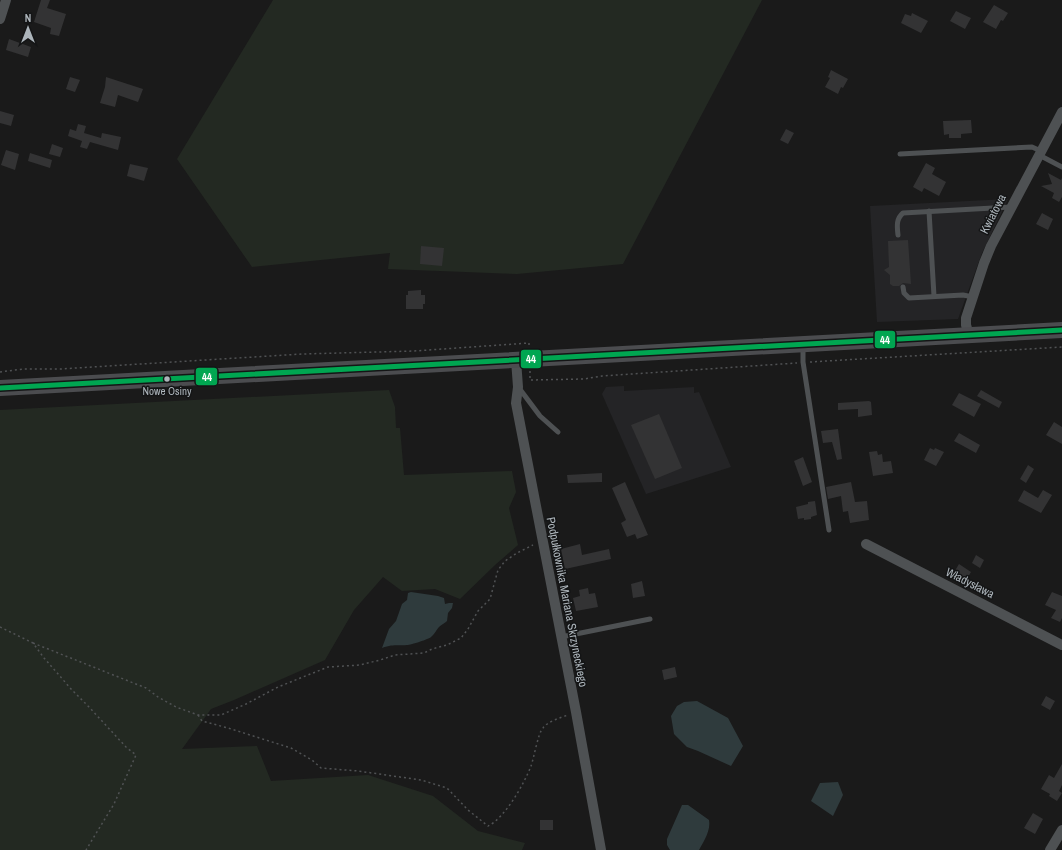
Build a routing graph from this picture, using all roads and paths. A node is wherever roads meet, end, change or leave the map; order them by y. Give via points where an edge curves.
1 (6, 0) edge
2 (0, 19) edge
3 (1062, 112) edge
4 (1040, 153) junction
5 (900, 154) dead end
6 (1062, 167) edge
7 (1011, 207) junction
8 (929, 211) junction
9 (898, 236) dead end
10 (904, 287) dead end
11 (934, 296) junction
12 (973, 297) junction
13 (1062, 330) edge
14 (970, 335) junction
15 (529, 343) dead end
16 (803, 344) junction
17 (516, 360) junction
18 (530, 368) dead end
19 (0, 372) edge
20 (530, 380) dead end
21 (518, 387) junction
22 (0, 388) edge
23 (558, 432) dead end
24 (829, 530) dead end
25 (542, 541) junction
26 (866, 544) dead end
27 (650, 619) dead end
28 (0, 627) edge
29 (561, 637) junction
30 (33, 643) junction
31 (1062, 645) edge
32 (576, 712) junction
33 (198, 715) junction
34 (1062, 830) edge
35 (86, 850) edge
36 (601, 850) edge
37 (1050, 850) edge

1 - 2 street
3 - 4 street, Kwiatowa
4 - 5 lane via 1032,147
4 - 6 lane
4 - 7 street, Kwiatowa
7 - 8 lane
7 - 12 street, Kwiatowa via 991,246
8 - 9 lane via 903,213 899,216
8 - 11 lane
10 - 11 lane via 904,293 910,298
11 - 12 lane
12 - 14 street, Kwiatowa via 966,318
13 - 14 main road
14 - 16 main road
15 - 19 path
16 - 17 main road
16 - 24 lane via 803,362
17 - 21 street, Podpułkownika Mariana Skrzyneckiego
17 - 22 main road
18 - 20 path
21 - 23 lane via 540,416
21 - 25 street, Podpułkownika Mariana Skrzyneckiego via 516,403
25 - 29 street, Podpułkownika Mariana Skrzyneckiego
25 - 33 path via 517,553 498,570 490,599 478,611 461,638 424,653 395,655 360,665 328,667 278,686 221,715
26 - 31 street, Władysława
27 - 29 lane
28 - 30 path
29 - 32 street, Podpułkownika Mariana Skrzyneckiego
30 - 33 path via 146,688 176,707
30 - 35 path via 72,690 136,756 114,804
32 - 33 path via 550,722 543,728 526,777 503,814 494,824 488,826 447,788 421,780 321,768 291,748 202,721
32 - 36 street, Podpułkownika Mariana Skrzyneckiego
34 - 37 street

